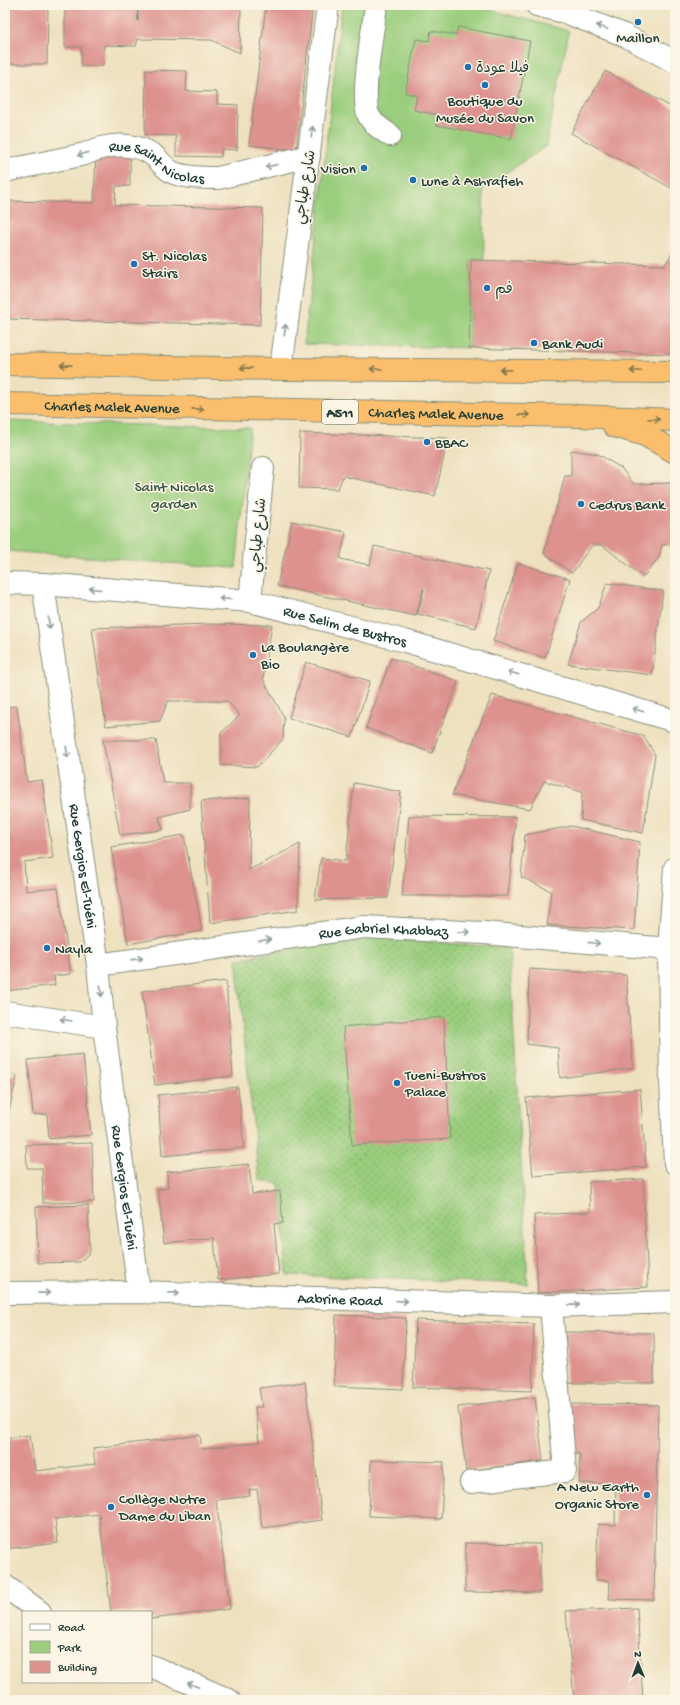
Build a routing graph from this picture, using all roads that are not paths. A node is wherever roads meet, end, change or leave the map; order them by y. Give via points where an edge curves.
1 (328, 5) edge
2 (376, 5) edge
3 (537, 5) edge
4 (675, 62) edge
5 (390, 135) dead end
6 (309, 156) junction
7 (5, 171) edge
8 (5, 364) edge
9 (281, 369) junction
10 (675, 372) edge
11 (5, 404) edge
12 (578, 416) junction
13 (675, 420) edge
14 (675, 452) edge
15 (263, 468) dead end
16 (5, 583) edge
17 (43, 584) junction
18 (250, 602) junction
19 (675, 721) edge
20 (675, 868) edge
21 (669, 949) junction
22 (98, 965) junction
23 (5, 1012) edge
24 (104, 1027) junction
25 (673, 1082) edge
26 (675, 1163) edge
27 (139, 1292) junction
28 (5, 1294) edge
29 (675, 1302) edge
30 (551, 1306) junction
31 (471, 1482) dead end
32 (5, 1586) edge
33 (39, 1611) edge
34 (152, 1666) edge
35 (229, 1700) edge

6 -> 1 street, شارع طباجي
2 - 5 street via 366,90 368,114 377,126
4 -> 3 street via 624,35 564,12
6 -> 7 street, Rue Saint Nicolas via 211,178 174,173 153,155 136,146 115,145
9 -> 6 street, شارع طباجي via 298,224
9 -> 8 highway
10 -> 9 highway
11 -> 12 highway, Charles Malek Avenue / A511
12 -> 13 highway, Charles Malek Avenue / A511
12 - 14 highway via 645,435
15 - 18 street, شارع طباجي
16 - 17 street, Rue Selim de Bustros
18 -> 17 street, Rue Selim de Bustros
17 -> 22 street, Rue Gergios El-Tuéni
19 -> 18 street, Rue Selim de Bustros via 405,641
20 - 21 street
22 -> 21 street, Rue Gabriel Khabbaz via 364,927 484,933
21 - 25 street
22 -> 24 street, Rue Gergios El-Tuéni
24 -> 23 street
24 - 27 street, Rue Gergios El-Tuéni
25 - 26 street
28 -> 27 street, Aabrine Road
27 -> 30 street, Aabrine Road
30 -> 29 street, Aabrine Road
30 - 31 street via 565,1471
32 - 33 street
35 -> 34 street

